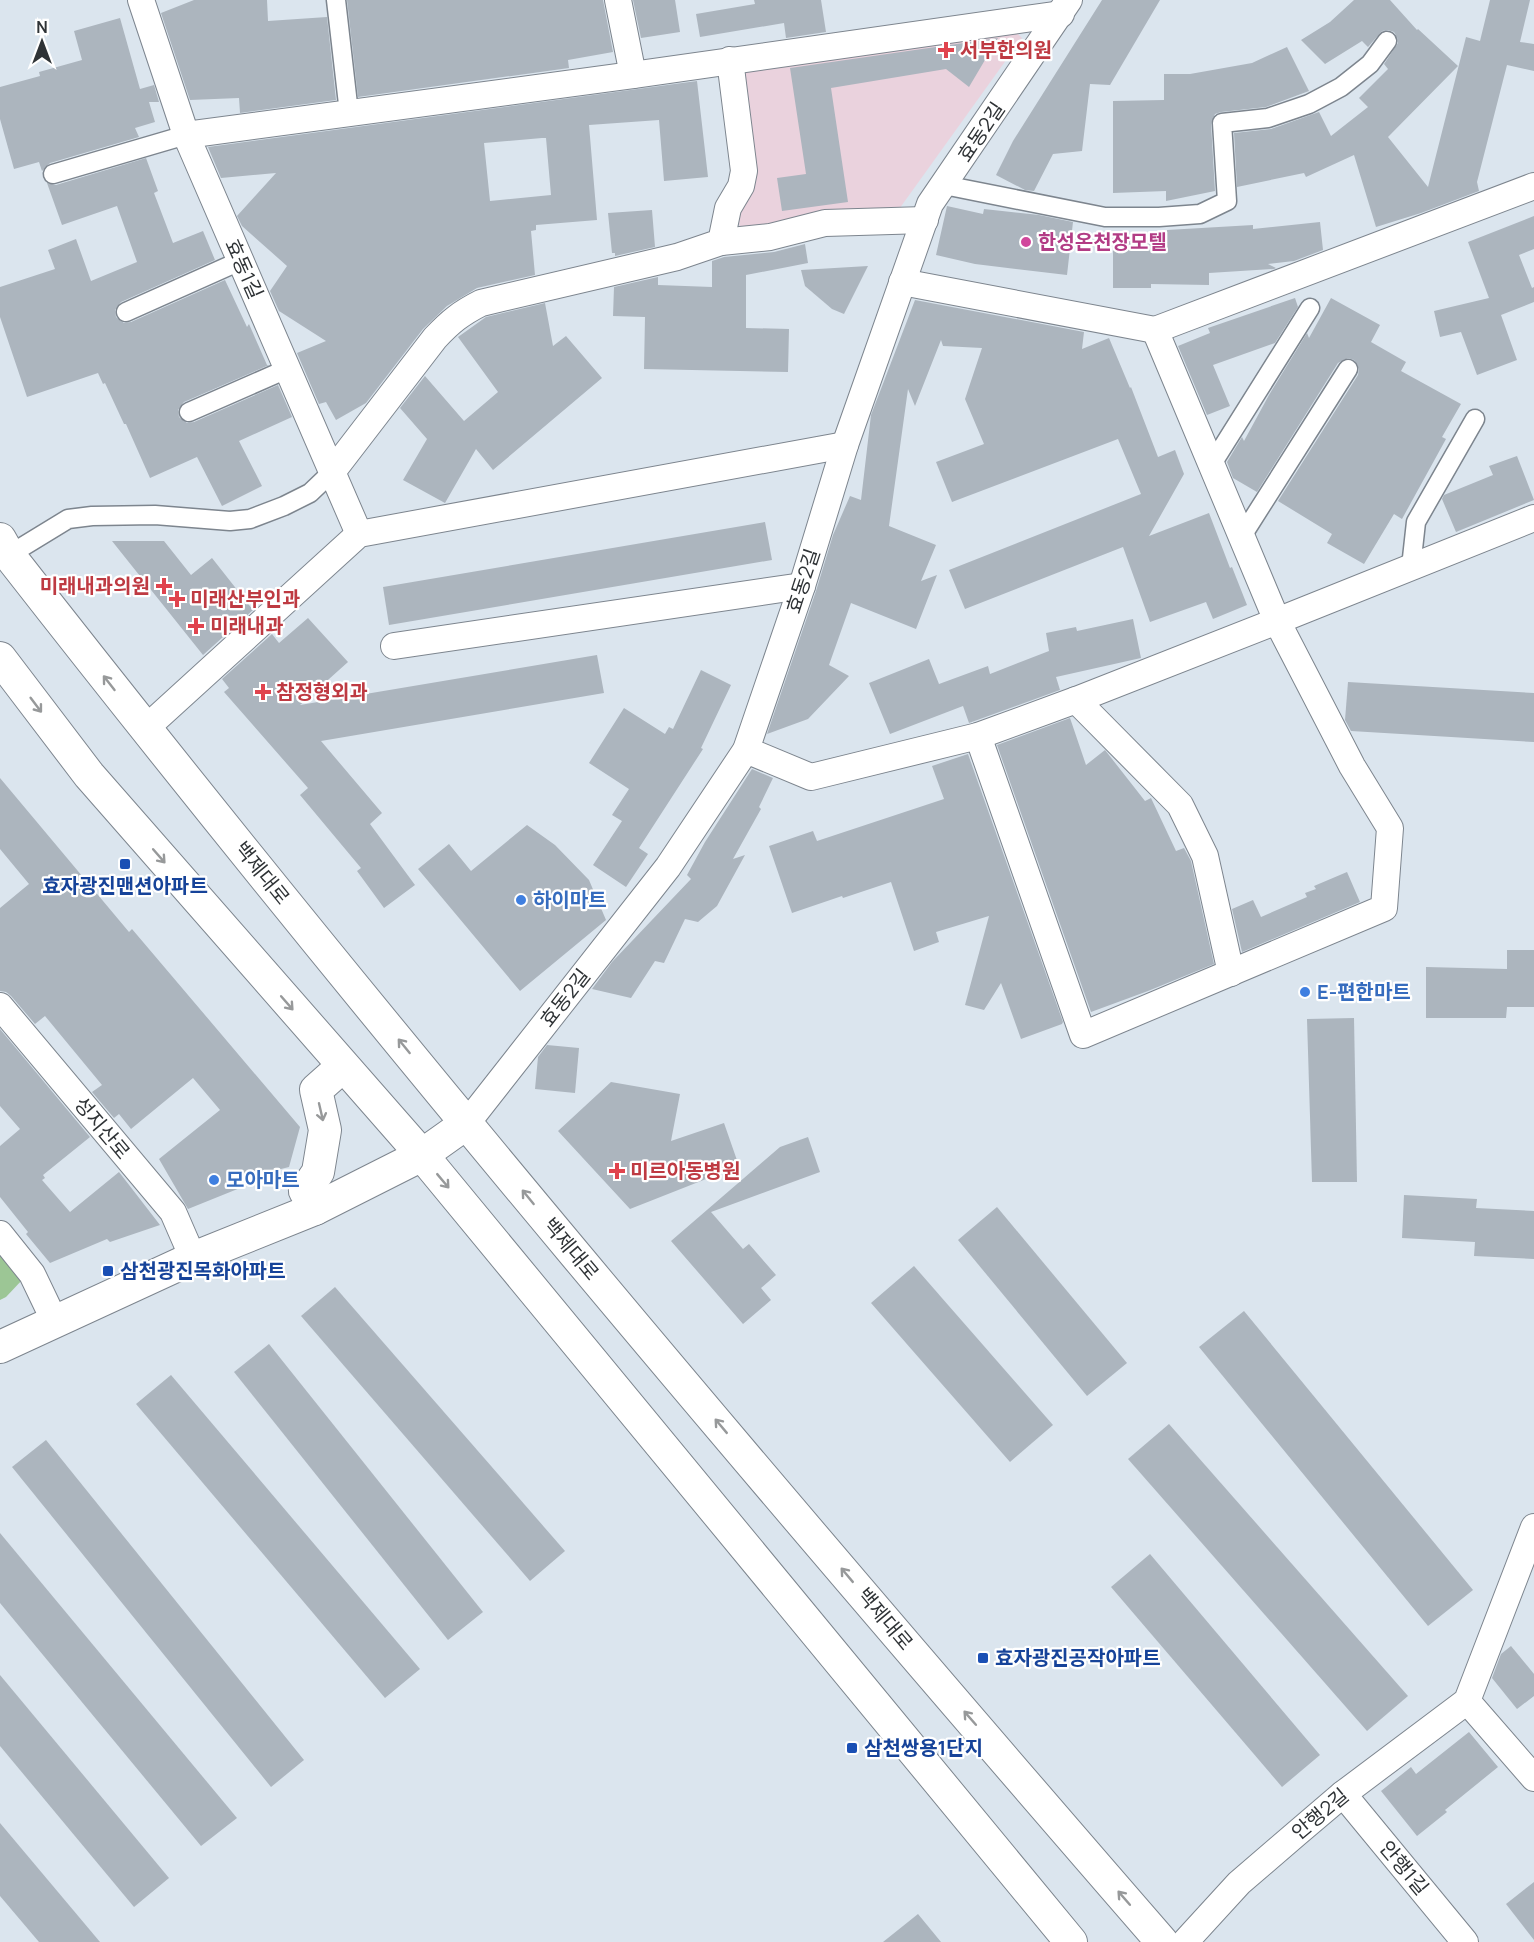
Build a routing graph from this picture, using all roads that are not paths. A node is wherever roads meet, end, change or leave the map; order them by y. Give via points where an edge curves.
1 (141, 0) edge
2 (336, 0) edge
3 (618, 0) edge
4 (1065, 7) edge
5 (1387, 41) dead end
6 (730, 60) junction
7 (633, 75) junction
8 (349, 113) junction
9 (186, 135) junction
10 (53, 174) dead end
11 (944, 185) junction
12 (1534, 186) edge
13 (925, 220) junction
14 (721, 242) junction
15 (240, 261) junction
16 (902, 282) junction
17 (1310, 308) dead end
18 (126, 312) dead end
19 (1155, 330) junction
20 (287, 369) junction
21 (1348, 369) dead end
22 (189, 412) dead end
23 (1474, 419) dead end
24 (845, 445) junction
25 (1212, 464) junction
26 (332, 472) junction
27 (1534, 518) edge
28 (358, 534) junction
29 (1242, 536) junction
30 (4, 547) edge
31 (1411, 567) junction
32 (801, 586) junction
33 (1277, 621) junction
34 (394, 646) dead end
35 (0, 658) edge
36 (1076, 700) junction
37 (145, 729) junction
38 (978, 736) junction
39 (746, 750) junction
40 (1231, 973) junction
41 (0, 1006) edge
42 (343, 1066) junction
43 (467, 1123) junction
44 (422, 1155) junction
45 (315, 1209) junction
46 (0, 1234) edge
47 (193, 1258) junction
48 (55, 1322) junction
49 (0, 1347) edge
50 (1534, 1527) edge
51 (1467, 1701) junction
52 (1534, 1778) edge
53 (1343, 1794) junction
54 (1071, 1942) edge
55 (1162, 1942) edge
56 (1185, 1942) edge
57 (1465, 1942) edge

1 - 9 street, 효동1길
2 - 8 street
3 - 7 street
4 - 6 street
4 - 11 street, 효동2길
5 - 11 street via 1370,64 1341,87 1309,104 1268,118 1222,123 1227,201 1200,214 1105,218
6 - 7 street
6 - 14 street via 744,171 741,186 728,208
7 - 8 street
8 - 9 street
9 - 10 street
9 - 15 street, 효동1길
11 - 13 street, 효동2길 via 930,204
12 - 19 street
13 - 14 street via 825,223 770,237
13 - 16 street, 효동2길
14 - 26 street via 466,310 435,338
15 - 18 street
15 - 20 street, 효동1길
16 - 19 street
16 - 24 street, 효동2길
17 - 25 street
19 - 25 street
20 - 22 street
20 - 26 street, 효동1길
21 - 29 street
23 - 31 street via 1416,522
24 - 28 street
24 - 32 street, 효동2길
25 - 29 street
26 - 28 street, 효동1길
26 - 30 street via 310,493 250,519 92,516 68,519
27 - 31 street
28 - 37 street
29 - 33 street
37 -> 30 street, 백제대로
31 - 33 street
32 - 34 street
32 - 39 street, 효동2길
33 - 36 street
33 - 40 street via 1352,766 1390,828 1384,908
35 -> 42 street via 96,783
36 - 38 street
36 - 40 street via 1180,805 1205,856
43 -> 37 street, 백제대로
38 - 39 street via 811,777
38 - 40 street via 1083,1035
39 - 43 street, 효동2길 via 668,867
41 - 47 street, 성지산로 via 173,1212
42 - 44 street
42 -> 45 street via 316,1090 325,1130 318,1172 305,1191
43 - 44 street
55 -> 43 street, 백제대로 via 585,1267
44 - 45 street
44 -> 54 street
45 - 47 street
46 - 48 street via 32,1274
47 - 48 street
48 - 49 street
50 - 51 street
51 - 52 street
51 - 53 street, 안행2길
53 - 56 street, 안행2길 via 1239,1883
53 - 57 street, 안행1길

